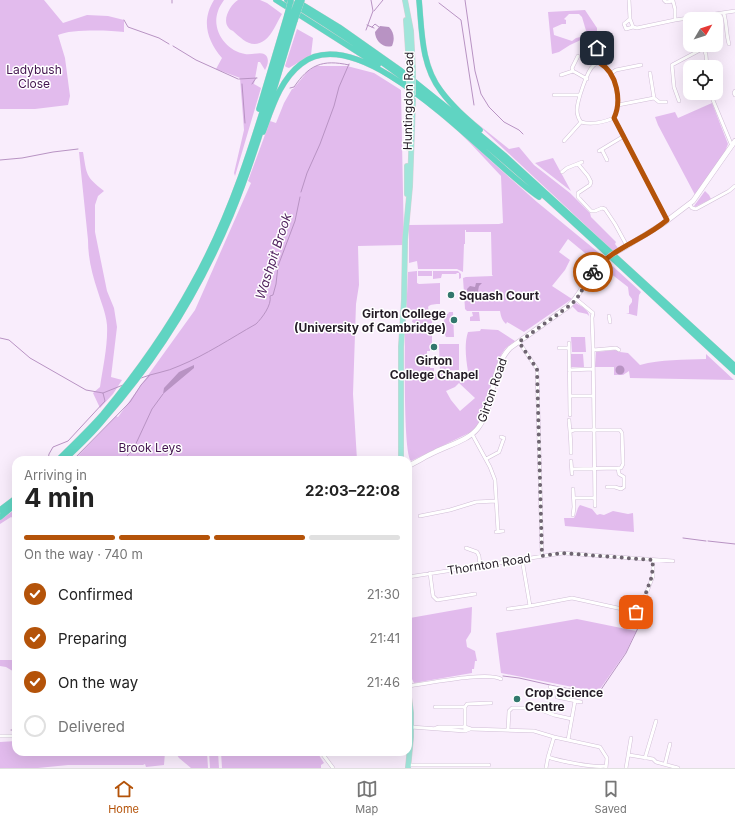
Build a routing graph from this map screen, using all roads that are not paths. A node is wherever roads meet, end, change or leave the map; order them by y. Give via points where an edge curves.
1 (278, 0) edge
2 (287, 0) edge
3 (292, 0) edge
4 (299, 0) edge
5 (401, 0) edge
6 (405, 0) edge
7 (419, 0) edge
8 (629, 0) edge
9 (664, 0) edge
10 (735, 11) edge
11 (724, 14) joint
12 (291, 17) junction
13 (630, 19) junction
14 (675, 20) junction
15 (683, 20) edge
16 (327, 25) junction
17 (633, 27) junction
18 (729, 44) dead end
19 (591, 45) dead end
20 (695, 52) edge
21 (578, 56) dead end
22 (600, 63) junction
23 (668, 63) dead end
24 (672, 64) junction
25 (641, 65) dead end
26 (573, 72) junction
27 (650, 73) dead end
28 (610, 74) junction
29 (561, 75) dead end
30 (587, 79) junction
31 (418, 90) junction
32 (735, 91) edge
33 (554, 95) dead end
34 (580, 95) junction
35 (735, 95) edge
36 (654, 98) junction
37 (411, 100) junction
38 (713, 100) edge
39 (679, 101) dead end
40 (666, 102) dead end
41 (618, 105) junction
42 (614, 118) junction
43 (581, 122) junction
44 (624, 136) junction
45 (564, 141) dead end
46 (734, 143) edge
47 (251, 152) junction
48 (504, 155) junction
49 (607, 160) dead end
50 (582, 162) dead end
51 (578, 164) junction
52 (562, 172) dead end
53 (734, 186) edge
54 (689, 204) junction
55 (554, 206) junction
56 (667, 220) junction
57 (627, 246) junction
58 (576, 300) junction
59 (609, 316) dead end
60 (610, 322) dead end
61 (519, 342) junction
62 (569, 343) dead end
63 (559, 348) dead end
64 (569, 348) junction
65 (593, 350) junction
66 (619, 350) dead end
67 (735, 366) edge
68 (593, 369) junction
69 (569, 370) junction
70 (735, 372) edge
71 (570, 396) junction
72 (593, 396) junction
73 (570, 415) dead end
74 (569, 420) dead end
75 (401, 423) junction
76 (593, 429) junction
77 (571, 431) junction
78 (472, 434) junction
79 (501, 437) dead end
80 (571, 452) dead end
81 (62, 456) edge
82 (68, 456) edge
83 (401, 456) edge
84 (404, 456) edge
85 (486, 459) junction
86 (571, 461) dead end
87 (412, 464) edge
88 (594, 468) junction
89 (618, 468) junction
90 (572, 469) junction
91 (572, 474) dead end
92 (607, 487) dead end
93 (573, 490) dead end
94 (574, 498) junction
95 (594, 498) junction
96 (12, 501) edge
97 (496, 501) junction
98 (595, 506) dead end
99 (12, 507) edge
100 (0, 510) edge
101 (573, 515) dead end
102 (420, 516) dead end
103 (0, 517) edge
104 (503, 531) dead end
105 (466, 548) dead end
106 (542, 556) junction
107 (522, 559) junction
108 (653, 560) junction
109 (673, 561) dead end
110 (480, 566) junction
111 (430, 573) junction
112 (412, 576) edge
113 (475, 594) dead end
114 (530, 606) junction
115 (508, 609) dead end
116 (501, 679) dead end
117 (412, 686) edge
118 (550, 687) dead end
119 (597, 696) dead end
120 (557, 697) dead end
121 (575, 701) junction
122 (581, 702) dead end
123 (491, 703) dead end
124 (435, 707) dead end
125 (465, 707) junction
126 (572, 719) junction
127 (656, 721) dead end
128 (412, 728) edge
129 (465, 729) junction
130 (508, 730) junction
131 (0, 736) edge
132 (12, 736) edge
133 (554, 737) junction
134 (631, 738) dead end
135 (568, 740) junction
136 (670, 744) dead end
137 (629, 755) junction
138 (324, 756) edge
139 (409, 756) edge
140 (548, 757) junction
141 (645, 758) junction
142 (665, 764) junction
143 (489, 765) dead end
144 (408, 766) edge
145 (452, 766) edge
146 (473, 767) edge
147 (606, 767) edge
148 (332, 768) edge
149 (546, 768) edge
150 (626, 768) edge
151 (678, 768) edge

1 - 16 highway
1 - 31 highway
2 - 16 highway
3 - 12 highway, bridge
4 - 12 highway, bridge
4 - 48 highway via 406,75
5 - 37 main road, Huntingdon Road, bridge via 408,32
6 - 37 main road, Huntingdon Road, bridge via 411,31
7 - 48 highway via 425,57 436,84 447,99
8 - 13 street
9 - 14 street via 673,1
10 - 11 street
11 - 18 street
12 - 47 highway
12 - 47 highway via 250,140
13 - 17 street
13 - 17 street via 624,26 626,29
14 - 15 street
14 - 17 street
16 - 31 highway
19 - 22 street via 595,44
20 - 24 street
21 - 26 street via 572,68
22 - 28 street
22 - 30 street via 592,66
23 - 24 street
24 - 39 street via 674,87
25 - 28 street via 616,70
26 - 29 street
26 - 30 street
27 - 36 street
28 - 41 street via 616,86
30 - 34 street
31 - 55 highway
32 - 35 street
33 - 34 street
34 - 43 street via 577,109
36 - 40 street via 659,102
36 - 41 street
37 - 75 main road, Huntingdon Road via 401,347
38 - 46 street
41 - 42 street
42 - 43 street via 587,124
42 - 44 street
43 - 45 street
44 - 49 street via 601,150
44 - 56 street
46 - 54 street, Girton Road
47 - 55 highway via 258,146 279,92 293,71 313,57 337,53 360,60 395,79 441,113 537,196
47 - 81 highway via 193,284 174,316 102,415
47 - 82 highway via 214,254 167,336 134,384 104,420
48 - 67 highway
50 - 51 street
51 - 52 street
51 - 57 street via 591,182 578,193 578,197 591,211 605,209
53 - 54 street via 696,209
54 - 56 street, Girton Road
55 - 70 highway
56 - 57 street, Girton Road
57 - 58 street, Girton Road, bridge via 600,264 588,278
58 - 61 street, Girton Road
58 - 65 street via 593,313
59 - 60 street
61 - 78 street, Girton Road via 505,354 498,365 486,414 481,425
61 - 106 street, Thornton Road via 537,369
62 - 64 street
63 - 64 street
64 - 69 street
65 - 66 street
65 - 68 street
68 - 69 street
68 - 72 street
69 - 71 street
71 - 72 street
71 - 73 street
72 - 76 street
74 - 77 street
75 - 83 main road, Huntingdon Road
75 - 84 main road, Huntingdon Road
76 - 77 street
76 - 88 street
76 - 89 street via 618,429 622,432 623,464
77 - 80 street
78 - 85 street
78 - 87 street, Girton Road
79 - 85 street via 504,438 499,452
85 - 97 street via 495,480
86 - 90 street
88 - 89 street
88 - 90 street
88 - 95 street
89 - 92 street via 619,474 624,477 624,487
90 - 91 street
93 - 94 street
94 - 95 street
94 - 101 street
95 - 98 street
96 - 100 highway
97 - 102 street via 476,502
97 - 104 street via 497,532
99 - 103 highway
105 - 110 street via 478,552
106 - 107 street, Thornton Road
106 - 108 street via 562,553
107 - 110 street, Thornton Road
107 - 114 street
108 - 109 street
108 - 114 street via 652,576 641,607 636,612 572,598
110 - 111 street, Thornton Road
111 - 112 street, Thornton Road
111 - 113 street via 433,596 437,600
114 - 115 street
116 - 117 street via 483,677
118 - 119 street
120 - 121 street
121 - 122 street
121 - 126 street
123 - 125 street via 467,704
124 - 125 street
125 - 129 street
126 - 130 street via 536,708 512,708 509,711
126 - 135 street
127 - 141 street
128 - 129 street
129 - 130 street
130 - 133 street via 534,731
131 - 132 street
133 - 135 street
133 - 140 street
134 - 137 street
135 - 147 street via 600,747 607,758
136 - 142 street
137 - 141 street
137 - 150 street
138 - 148 street
139 - 144 main road
140 - 147 street
140 - 149 street
141 - 142 street
142 - 151 street
143 - 146 street
144 - 145 street
145 - 146 street

